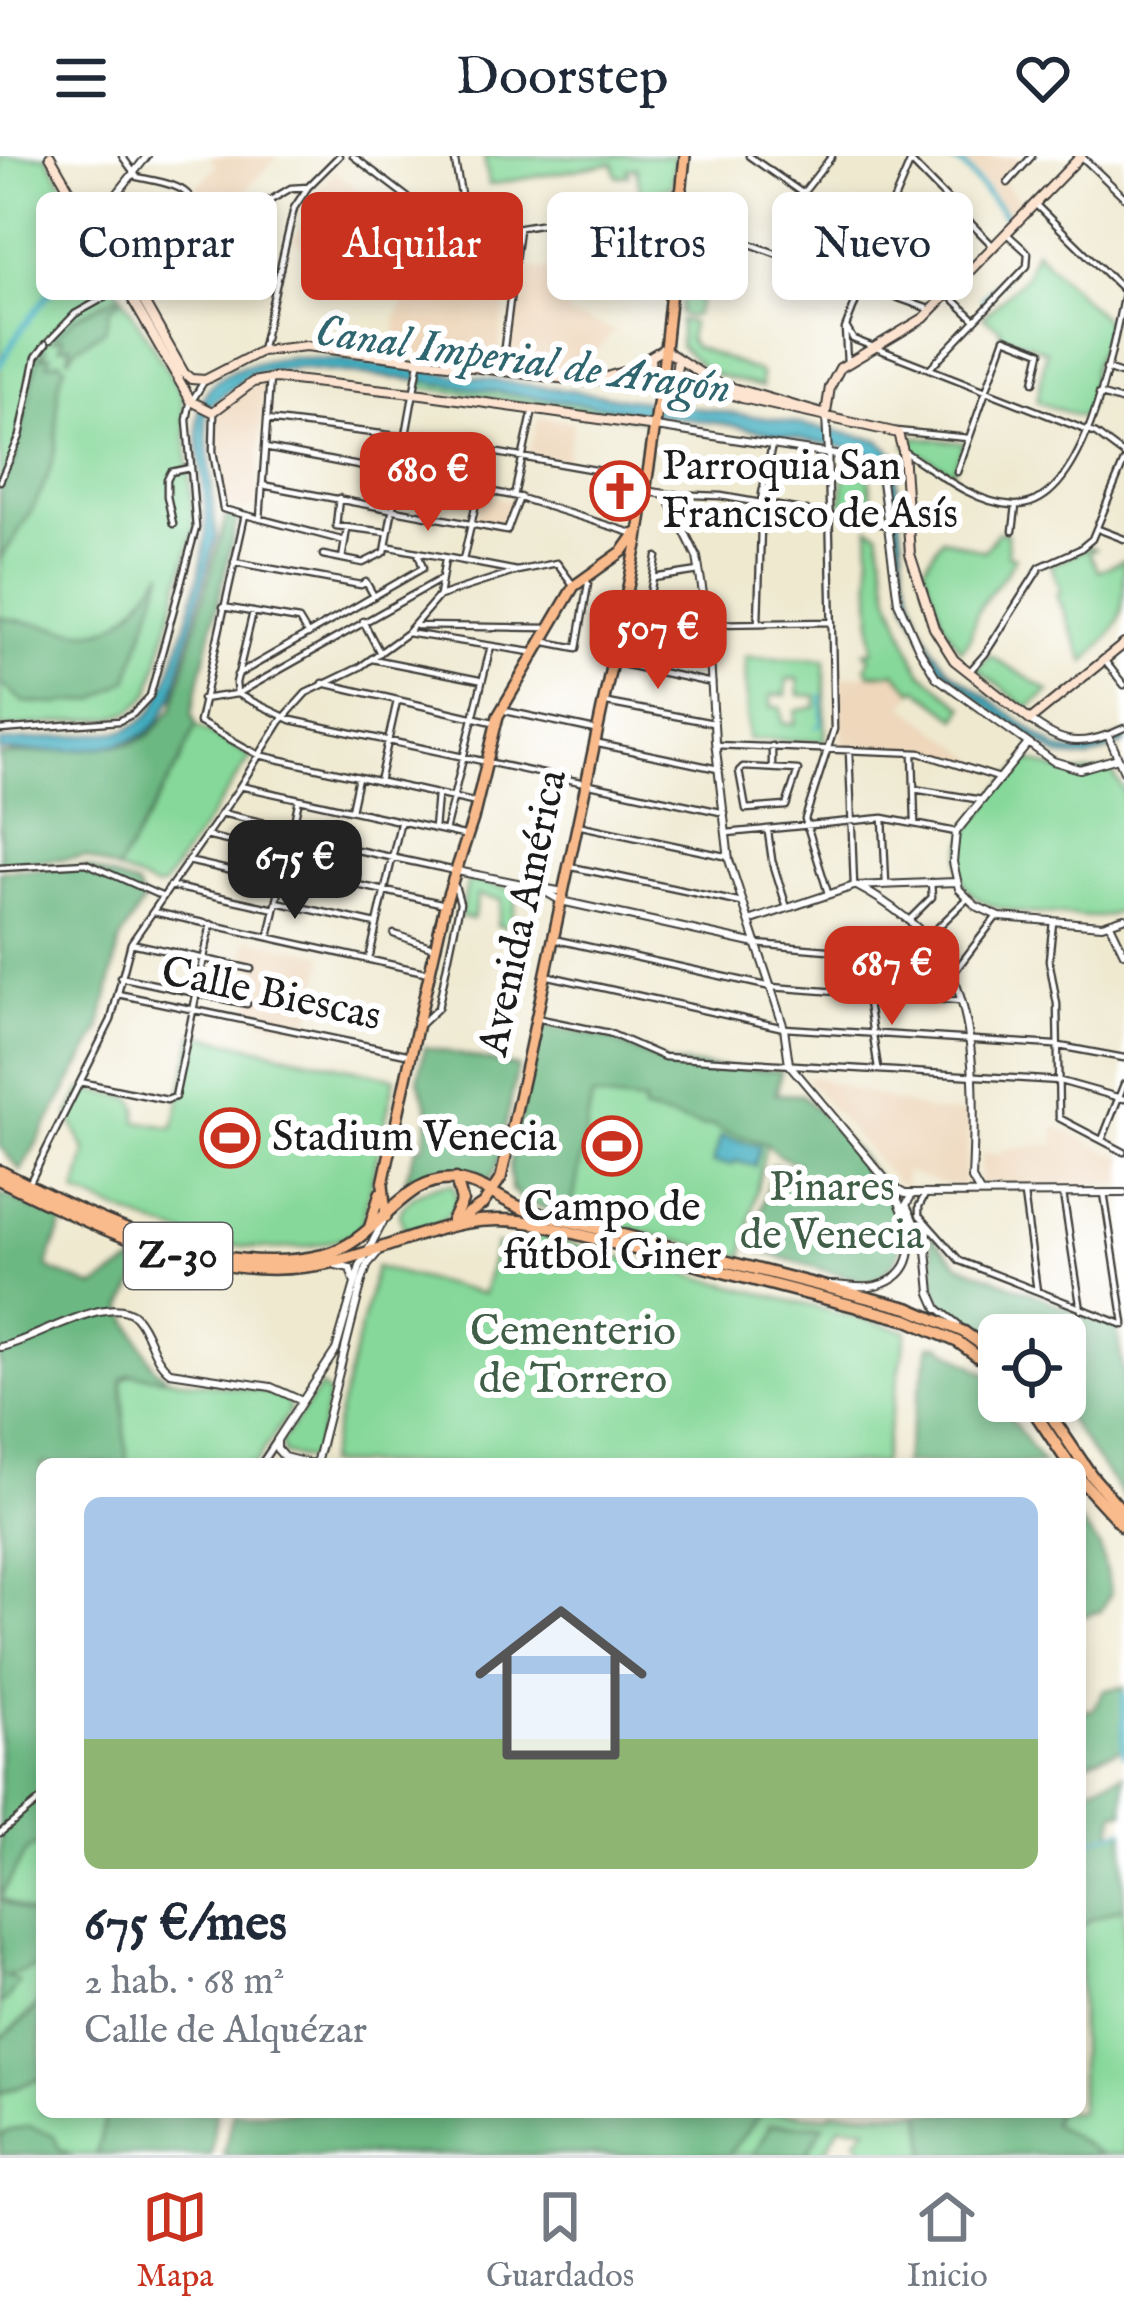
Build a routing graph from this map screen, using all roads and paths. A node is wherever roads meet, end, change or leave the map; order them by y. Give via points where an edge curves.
1 (50, 156) edge
2 (122, 156) edge
3 (147, 156) edge
4 (339, 156) edge
5 (352, 156) edge
6 (454, 156) edge
7 (685, 156) edge
8 (749, 156) edge
9 (832, 156) edge
10 (1082, 156) edge
11 (1028, 158) edge
12 (912, 159) edge
13 (133, 174) junction
14 (1008, 183) dead end
15 (308, 187) junction
16 (71, 192) edge
17 (118, 192) edge
18 (186, 192) edge
19 (400, 192) edge
20 (460, 192) edge
21 (676, 192) edge
22 (800, 192) edge
23 (805, 192) edge
24 (897, 192) edge
25 (277, 197) edge
26 (1124, 197) edge
27 (1035, 204) junction
28 (1007, 234) junction
29 (994, 247) junction
30 (973, 268) edge
31 (1124, 292) edge
32 (100, 300) edge
33 (138, 300) edge
34 (139, 300) edge
35 (510, 300) edge
36 (671, 300) edge
37 (856, 300) edge
38 (904, 300) edge
39 (941, 300) edge
40 (953, 300) edge
41 (932, 310) junction
42 (975, 320) junction
43 (846, 327) junction
44 (872, 347) junction
45 (666, 349) junction
46 (261, 351) junction
47 (651, 356) junction
48 (678, 358) junction
49 (847, 362) junction
50 (419, 363) junction
51 (929, 369) junction
52 (1106, 369) junction
53 (501, 371) junction
54 (1124, 375) edge
55 (668, 376) junction
56 (270, 378) junction
57 (207, 379) junction
58 (1034, 382) dead end
59 (415, 390) junction
60 (985, 392) junction
61 (1099, 394) junction
62 (194, 402) junction
63 (1124, 402) edge
64 (533, 410) junction
65 (213, 412) junction
66 (267, 420) junction
67 (826, 420) junction
68 (656, 424) junction
69 (895, 431) junction
70 (1088, 431) junction
71 (406, 437) junction
72 (968, 438) junction
73 (772, 445) junction
74 (265, 448) junction
75 (828, 451) junction
76 (903, 451) junction
77 (1124, 458) edge
78 (522, 459) junction
79 (922, 463) junction
80 (190, 468) junction
81 (904, 470) junction
82 (957, 472) dead end
83 (399, 474) junction
84 (0, 481) edge
85 (262, 485) junction
86 (646, 485) junction
87 (479, 490) junction
88 (666, 494) junction
89 (517, 497) junction
90 (339, 498) junction
91 (762, 503) junction
92 (1016, 506) junction
93 (393, 507) junction
94 (245, 515) junction
95 (829, 515) junction
96 (260, 519) junction
97 (173, 524) dead end
98 (471, 524) junction
99 (886, 525) junction
100 (347, 527) junction
101 (1098, 529) junction
102 (1013, 531) dead end
103 (388, 532) junction
104 (637, 532) junction
105 (1124, 539) edge
106 (345, 541) junction
107 (386, 547) junction
108 (418, 553) junction
109 (620, 554) junction
110 (323, 555) dead end
111 (445, 557) junction
112 (657, 557) dead end
113 (343, 559) junction
114 (463, 561) junction
115 (234, 562) junction
116 (632, 565) junction
117 (517, 571) junction
118 (699, 571) junction
119 (584, 578) junction
120 (653, 578) junction
121 (442, 579) junction
122 (574, 586) junction
123 (374, 596) junction
124 (439, 596) junction
125 (705, 604) junction
126 (223, 607) junction
127 (253, 611) junction
128 (646, 615) junction
129 (363, 621) junction
130 (832, 622) junction
131 (758, 623) junction
132 (708, 624) junction
133 (416, 625) junction
134 (549, 628) junction
135 (406, 633) junction
136 (308, 635) junction
137 (642, 635) junction
138 (541, 641) junction
139 (1124, 644) edge
140 (491, 646) junction
141 (534, 652) junction
142 (381, 653) junction
143 (372, 659) junction
144 (1104, 660) junction
145 (612, 662) junction
146 (636, 667) junction
147 (969, 673) junction
148 (237, 675) junction
149 (481, 681) junction
150 (323, 683) junction
151 (712, 683) junction
152 (1124, 685) edge
153 (237, 694) junction
154 (202, 699) junction
155 (397, 701) junction
156 (603, 702) junction
157 (501, 710) junction
158 (472, 717) junction
159 (283, 718) junction
160 (1030, 720) junction
161 (496, 723) junction
162 (713, 723) junction
163 (1124, 728) edge
164 (0, 730) edge
165 (597, 730) junction
166 (1109, 738) junction
167 (388, 740) junction
168 (594, 743) junction
169 (715, 745) junction
170 (772, 746) junction
171 (1027, 746) junction
172 (830, 749) junction
173 (849, 750) junction
174 (913, 752) junction
175 (259, 755) junction
176 (1119, 755) edge
177 (463, 756) junction
178 (486, 762) junction
179 (772, 768) junction
180 (719, 769) junction
181 (1124, 771) edge
182 (358, 777) junction
183 (1000, 779) junction
184 (380, 782) junction
185 (586, 784) junction
186 (240, 786) junction
187 (741, 788) junction
188 (914, 789) junction
189 (722, 790) junction
190 (437, 795) junction
191 (453, 798) junction
192 (299, 799) junction
193 (982, 800) junction
194 (477, 803) junction
195 (351, 810) junction
196 (221, 813) junction
197 (725, 813) junction
198 (883, 818) junction
199 (401, 821) junction
200 (851, 821) junction
201 (915, 823) junction
202 (577, 825) junction
203 (806, 825) junction
204 (434, 829) junction
205 (768, 830) junction
206 (445, 831) junction
207 (292, 832) junction
208 (956, 832) junction
209 (727, 833) junction
210 (206, 836) junction
211 (468, 836) junction
212 (287, 855) junction
213 (729, 857) junction
214 (393, 858) junction
215 (188, 861) junction
216 (568, 866) junction
217 (0, 868) edge
218 (284, 869) junction
219 (454, 876) junction
220 (281, 882) junction
221 (956, 882) junction
222 (932, 883) junction
223 (886, 884) junction
224 (170, 886) junction
225 (856, 886) junction
226 (385, 891) junction
227 (829, 893) junction
228 (162, 897) junction
229 (562, 897) junction
230 (967, 899) junction
231 (742, 903) junction
232 (445, 904) junction
233 (276, 906) junction
234 (787, 908) junction
235 (152, 912) junction
236 (998, 916) junction
237 (1124, 918) edge
238 (748, 921) junction
239 (907, 922) junction
240 (1053, 922) junction
241 (211, 924) junction
242 (377, 924) junction
243 (1110, 924) junction
244 (394, 934) dead end
245 (269, 937) junction
246 (926, 938) junction
247 (553, 939) junction
248 (131, 943) junction
249 (756, 944) junction
250 (435, 948) junction
251 (1124, 953) edge
252 (942, 956) junction
253 (203, 958) junction
254 (369, 959) junction
255 (251, 969) dead end
256 (429, 973) junction
257 (545, 975) junction
258 (952, 975) junction
259 (120, 977) junction
260 (771, 987) junction
261 (196, 993) junction
262 (118, 994) junction
263 (866, 994) junction
264 (960, 1001) junction
265 (247, 1004) dead end
266 (194, 1009) junction
267 (536, 1018) junction
268 (417, 1027) junction
269 (784, 1028) junction
270 (873, 1035) junction
271 (967, 1041) junction
272 (1058, 1046) junction
273 (411, 1055) junction
274 (1124, 1058) edge
275 (789, 1064) junction
276 (878, 1068) junction
277 (973, 1075) junction
278 (1060, 1081) junction
279 (80, 1082) junction
280 (1124, 1084) edge
281 (1122, 1098) edge
282 (1101, 1142) junction
283 (1124, 1152) edge
284 (0, 1175) edge
285 (501, 1178) junction
286 (456, 1179) junction
287 (972, 1179) junction
288 (891, 1186) junction
289 (382, 1188) junction
290 (28, 1189) junction
291 (492, 1192) junction
292 (1104, 1193) junction
293 (1124, 1193) edge
294 (1063, 1194) junction
295 (1024, 1195) junction
296 (911, 1196) junction
297 (925, 1196) junction
298 (952, 1196) junction
299 (991, 1196) junction
300 (529, 1211) junction
301 (386, 1217) junction
302 (454, 1223) junction
303 (412, 1236) junction
304 (364, 1237) junction
305 (387, 1244) junction
306 (367, 1251) junction
307 (308, 1267) junction
308 (825, 1286) junction
309 (352, 1290) junction
310 (1038, 1293) junction
311 (938, 1309) joint
312 (1082, 1310) junction
313 (1124, 1324) edge
314 (971, 1336) junction
315 (978, 1342) edge
316 (0, 1346) edge
317 (978, 1357) edge
318 (313, 1386) junction
319 (334, 1399) junction
320 (302, 1401) junction
321 (1041, 1422) edge
322 (1055, 1422) edge
323 (277, 1440) junction
324 (266, 1458) edge
325 (286, 1458) edge
326 (317, 1458) edge
327 (1066, 1458) edge
328 (1080, 1458) edge
329 (1086, 1468) edge
330 (1086, 1486) edge
331 (1124, 1513) edge
332 (1124, 1527) edge
333 (36, 1804) edge
334 (0, 1833) edge

1 - 16 main road
2 - 13 street
3 - 13 street
4 - 15 street
5 - 19 street
6 - 20 street
7 - 21 main road, Avenida América
8 - 22 street
9 - 23 street
10 - 26 street
10 - 27 main road
11 - 14 street
12 - 24 street
12 - 29 street
13 - 17 street
13 - 18 street
15 - 25 street
15 - 46 street via 292,214
27 - 28 main road
27 - 31 street
28 - 29 main road
28 - 42 street via 1028,253 1028,264
29 - 30 main road
31 - 52 street
32 - 84 street via 74,314 35,357 20,436
33 - 62 main road
34 - 57 main road via 184,373
35 - 53 street
36 - 45 main road, Avenida América
37 - 43 street
38 - 41 street
39 - 41 main road
40 - 42 street
41 - 44 main road
42 - 51 street
43 - 44 street
43 - 49 street
44 - 49 main road
44 - 51 street
45 - 47 main road
45 - 48 main road
45 - 55 main road, Avenida América
46 - 50 main road via 318,346
46 - 57 main road
47 - 53 main road via 590,382
47 - 55 main road via 650,369
48 - 55 main road
48 - 67 main road via 716,383
49 - 67 main road via 832,380
50 - 53 main road
50 - 59 street
51 - 60 street
52 - 54 street
52 - 61 street
55 - 67 main road
55 - 68 main road, Avenida América
56 - 59 main road
56 - 65 main road
56 - 66 street
57 - 62 street
58 - 60 street via 1041,352 1007,338
59 - 64 main road
59 - 71 street
60 - 70 street
60 - 72 street
61 - 63 street
61 - 70 street
62 - 65 main road
62 - 80 street
64 - 68 main road
64 - 78 street
65 - 94 street via 222,507
66 - 71 street
66 - 74 street
67 - 69 main road
67 - 75 street
68 - 73 street
68 - 86 main road, Avenida América
69 - 72 street
69 - 76 main road
70 - 77 street
70 - 92 street via 1058,483
71 - 78 street
71 - 83 street
72 - 82 street
73 - 75 street
73 - 91 street
74 - 83 street
74 - 85 street
75 - 95 street
75 - 99 street via 876,468
76 - 79 street
76 - 81 main road
77 - 101 street
78 - 86 street
78 - 89 street
79 - 81 street
79 - 92 street
80 - 97 street via 166,480
80 - 164 street via 193,541 146,702 119,721
81 - 147 main road via 917,583 944,648
83 - 87 street
83 - 93 street
85 - 90 street
85 - 96 street
86 - 88 street
86 - 104 main road, Avenida América
87 - 89 street
87 - 98 street
88 - 91 street
88 - 118 street
89 - 98 street via 509,531
89 - 104 street
90 - 93 street
90 - 100 street via 336,526
91 - 95 street
91 - 131 street
92 - 102 street
93 - 98 street
93 - 103 street
94 - 96 street
94 - 115 street
95 - 99 street
95 - 130 street
96 - 106 street
98 - 114 street
99 - 171 street via 898,602 930,668
100 - 103 street
100 - 106 street
101 - 105 street
101 - 147 street via 1082,548 1040,567
103 - 107 street
104 - 109 main road
104 - 116 main road, Avenida América
106 - 113 street
107 - 108 street
107 - 113 street via 364,563
108 - 111 street
108 - 123 street via 423,568
109 - 116 main road
109 - 119 main road
110 - 113 street
111 - 114 street
111 - 121 street
112 - 120 street
114 - 117 street
115 - 123 street via 366,582
115 - 126 street
116 - 145 main road, Avenida América
117 - 122 street via 559,563
117 - 124 street
118 - 120 street
118 - 125 street
119 - 122 main road
119 - 138 street via 577,647
120 - 128 street
121 - 124 street
121 - 129 street
122 - 134 main road
123 - 136 street
124 - 133 street
125 - 128 street
125 - 132 street
126 - 127 street
126 - 154 street
127 - 136 street via 299,620
127 - 148 street
128 - 137 street
129 - 142 street
129 - 153 street
130 - 131 street
130 - 172 street
131 - 132 street
132 - 137 street
132 - 151 street
133 - 134 street
133 - 135 street
134 - 138 main road
135 - 140 street
135 - 142 street
136 - 148 street
137 - 146 street
138 - 141 main road
139 - 144 main road
140 - 141 street
140 - 149 street
141 - 157 main road
142 - 143 street
143 - 149 street
143 - 150 street
144 - 152 street
144 - 160 main road
145 - 146 street
145 - 156 main road, Avenida América
146 - 151 street
147 - 160 main road
148 - 153 street
149 - 158 street
150 - 155 street
150 - 159 street
151 - 162 street
153 - 154 street
153 - 159 street
154 - 175 street via 198,721
155 - 158 street
155 - 167 street
156 - 162 street
156 - 165 main road, Avenida América
157 - 161 main road
157 - 165 street
158 - 161 street
158 - 177 street
159 - 167 street
159 - 175 street
160 - 166 street via 1068,743
161 - 178 main road
162 - 169 street
163 - 166 street
165 - 168 main road, Avenida América
166 - 176 street
167 - 177 street
167 - 184 street
168 - 180 street
168 - 185 main road, Avenida América
169 - 170 street
169 - 180 street
170 - 172 street
170 - 179 street
171 - 176 street via 1073,769
171 - 183 street
172 - 173 street
172 - 203 street
173 - 174 street
173 - 200 street
174 - 183 street
174 - 188 street
175 - 182 street
175 - 186 street
176 - 181 street
177 - 178 street
177 - 191 street
178 - 185 street
178 - 194 main road
179 - 187 street via 741,767
179 - 187 street via 800,771 786,806 748,810
180 - 189 street
182 - 184 street
182 - 195 street
183 - 193 street
184 - 190 street
185 - 197 street
185 - 202 main road, Avenida América
186 - 192 street
186 - 196 street
187 - 189 street
188 - 193 street
188 - 201 street
189 - 197 street
190 - 191 street
190 - 204 street
191 - 194 street
191 - 206 street
192 - 195 street
192 - 207 street
193 - 208 street
194 - 211 main road
195 - 199 street
196 - 207 street
196 - 210 street
197 - 209 street
198 - 200 street
198 - 201 street
198 - 223 street
199 - 204 street
199 - 214 street
200 - 203 street
200 - 225 street
201 - 208 street
202 - 213 street
202 - 216 main road, Avenida América
203 - 205 street
203 - 227 street
204 - 206 street
205 - 209 street
205 - 234 street
206 - 211 street
207 - 212 street
207 - 214 street
208 - 221 street
209 - 213 street
210 - 212 street
210 - 215 street
211 - 219 main road
212 - 218 street
213 - 231 street
214 - 219 street
214 - 226 street
215 - 220 street
215 - 224 street
216 - 229 main road, Avenida América
216 - 231 street
217 - 228 street via 86,863
218 - 220 street
218 - 226 street
219 - 229 street
219 - 232 main road
219 - 268 street via 460,904 438,1008
220 - 233 street
221 - 222 street
221 - 230 street
222 - 223 street
222 - 239 street via 932,897
223 - 225 street
224 - 228 street
224 - 233 street
225 - 227 street
225 - 239 street
226 - 232 street
226 - 242 street
227 - 234 street
228 - 235 street
229 - 247 main road, Avenida América
229 - 249 street
230 - 236 street
230 - 246 street
231 - 238 street
232 - 250 main road
233 - 242 street
233 - 245 street
234 - 238 street
235 - 241 street
235 - 248 street
236 - 240 street
236 - 258 street
237 - 243 street
238 - 249 street
239 - 246 street
240 - 243 street
240 - 272 street
241 - 245 street
241 - 253 street
242 - 254 street
243 - 251 street
244 - 250 street
245 - 254 street
246 - 252 street
247 - 257 main road, Avenida América
247 - 260 street
248 - 253 street
248 - 259 street
249 - 252 street
249 - 260 street
250 - 256 main road
252 - 258 street
253 - 255 street
253 - 261 street
254 - 256 street
256 - 268 main road
257 - 267 main road, Avenida América
257 - 269 street
258 - 264 street
259 - 261 street
259 - 262 street
260 - 263 street
260 - 269 street
261 - 265 street
261 - 266 street
262 - 266 street, Calle Biescas
262 - 279 street
263 - 264 street
263 - 270 street
264 - 271 street
266 - 273 street, Calle Biescas
266 - 279 street via 175,1097
267 - 275 street via 608,1033 664,1058
267 - 285 main road, Avenida América
268 - 273 main road
269 - 270 street
269 - 275 street
270 - 271 street
270 - 276 street
271 - 272 street
271 - 277 street
272 - 274 street
272 - 278 street
273 - 289 main road
275 - 276 street
275 - 288 street
276 - 277 street
277 - 278 street
277 - 287 street
278 - 281 street
278 - 282 street via 1064,1124
279 - 290 street
280 - 281 street
281 - 282 street
282 - 283 street
284 - 290 highway, Z-30
285 - 291 main road, Avenida América
285 - 300 main road
286 - 291 highway
286 - 301 highway, Z-30 via 416,1187
286 - 302 highway via 462,1201
287 - 298 street
287 - 299 street via 976,1191
288 - 296 street
288 - 308 street via 911,1228 904,1265 875,1286
289 - 301 main road
289 - 304 main road
290 - 304 highway, Z-30 via 227,1258 314,1257
290 - 307 highway, Z-30 via 198,1262
291 - 300 highway
291 - 302 main road, Avenida América
292 - 293 street
292 - 294 street
292 - 313 street
294 - 295 street
294 - 312 street
295 - 299 street
295 - 310 street
296 - 297 street
296 - 311 street via 906,1205 927,1250
297 - 298 street
297 - 310 street via 920,1215 957,1259
298 - 299 street
300 - 308 highway
301 - 303 highway
301 - 304 highway, Z-30
301 - 306 street
302 - 303 highway, Z-30
302 - 317 highway, Z-30 via 539,1224 885,1313
303 - 305 highway, Z-30
305 - 306 highway, Z-30
305 - 319 street via 364,1275
306 - 307 highway, Z-30
306 - 309 street
307 - 309 street via 347,1266
308 - 314 highway via 908,1308
309 - 318 street via 337,1350
310 - 312 street
311 - 314 street
312 - 313 street
314 - 315 highway
316 - 320 street via 123,1309 170,1372 271,1387
318 - 319 street via 326,1385
318 - 320 street
319 - 326 street
320 - 323 street
321 - 327 highway
322 - 328 highway
323 - 324 street
323 - 325 street
329 - 331 highway
330 - 332 highway
333 - 334 street

